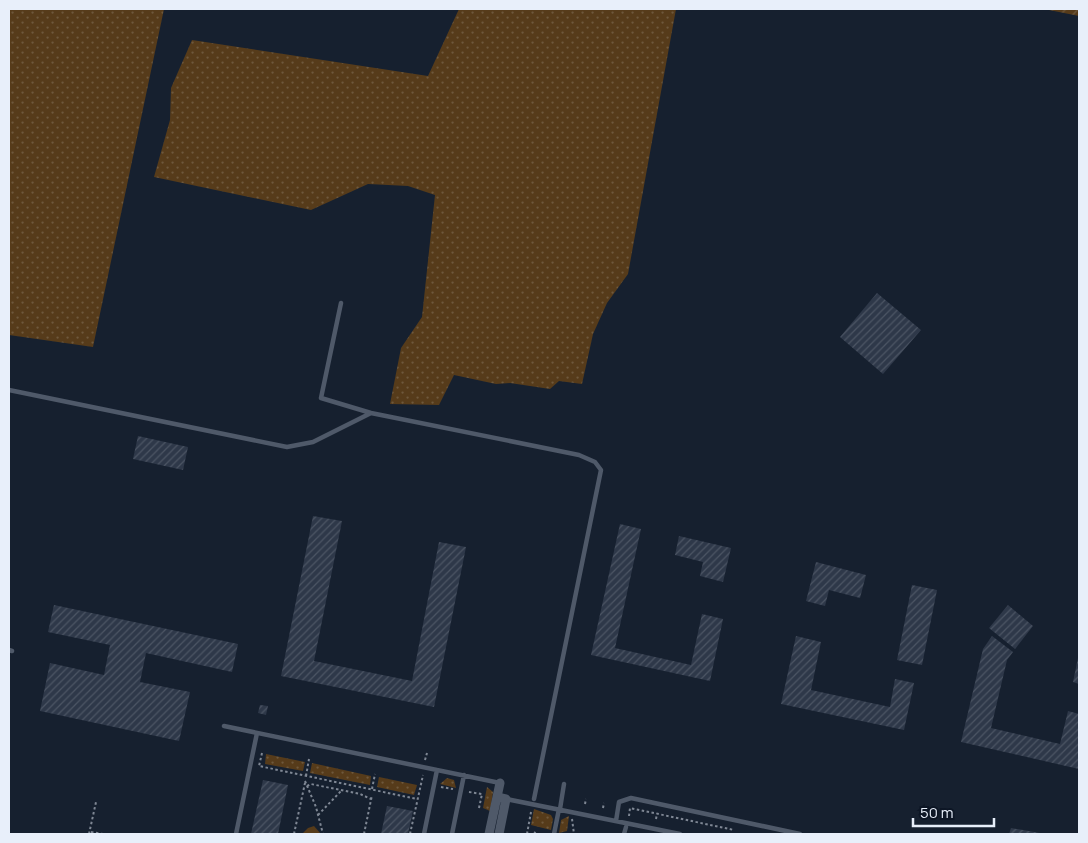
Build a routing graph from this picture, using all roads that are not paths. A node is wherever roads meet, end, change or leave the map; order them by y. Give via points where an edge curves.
1 (341, 303) dead end
2 (9, 390) edge
3 (371, 413) junction
4 (224, 726) dead end
5 (257, 732) junction
6 (437, 770) junction
7 (464, 775) junction
8 (500, 783) joint
9 (564, 784) dead end
10 (497, 797) junction
11 (534, 798) dead end
12 (506, 799) junction
13 (559, 809) junction
14 (616, 821) junction
15 (626, 827) dead end
16 (236, 834) edge
17 (424, 834) edge
18 (452, 834) edge
19 (489, 834) edge
20 (499, 834) edge
21 (554, 834) edge
22 (624, 834) edge
23 (680, 834) edge
24 (800, 834) edge

1 - 3 lane via 321,398
2 - 3 lane via 287,447 313,442
3 - 11 lane via 579,455 595,462 601,470
4 - 5 lane
5 - 6 lane
5 - 16 lane
6 - 7 lane
6 - 17 lane
7 - 8 lane
7 - 18 lane
8 - 10 street
9 - 13 lane
10 - 12 street
10 - 19 street
12 - 13 lane
12 - 20 street
13 - 14 lane
13 - 21 lane
14 - 23 lane
14 - 24 lane via 619,802 631,798
15 - 22 lane

